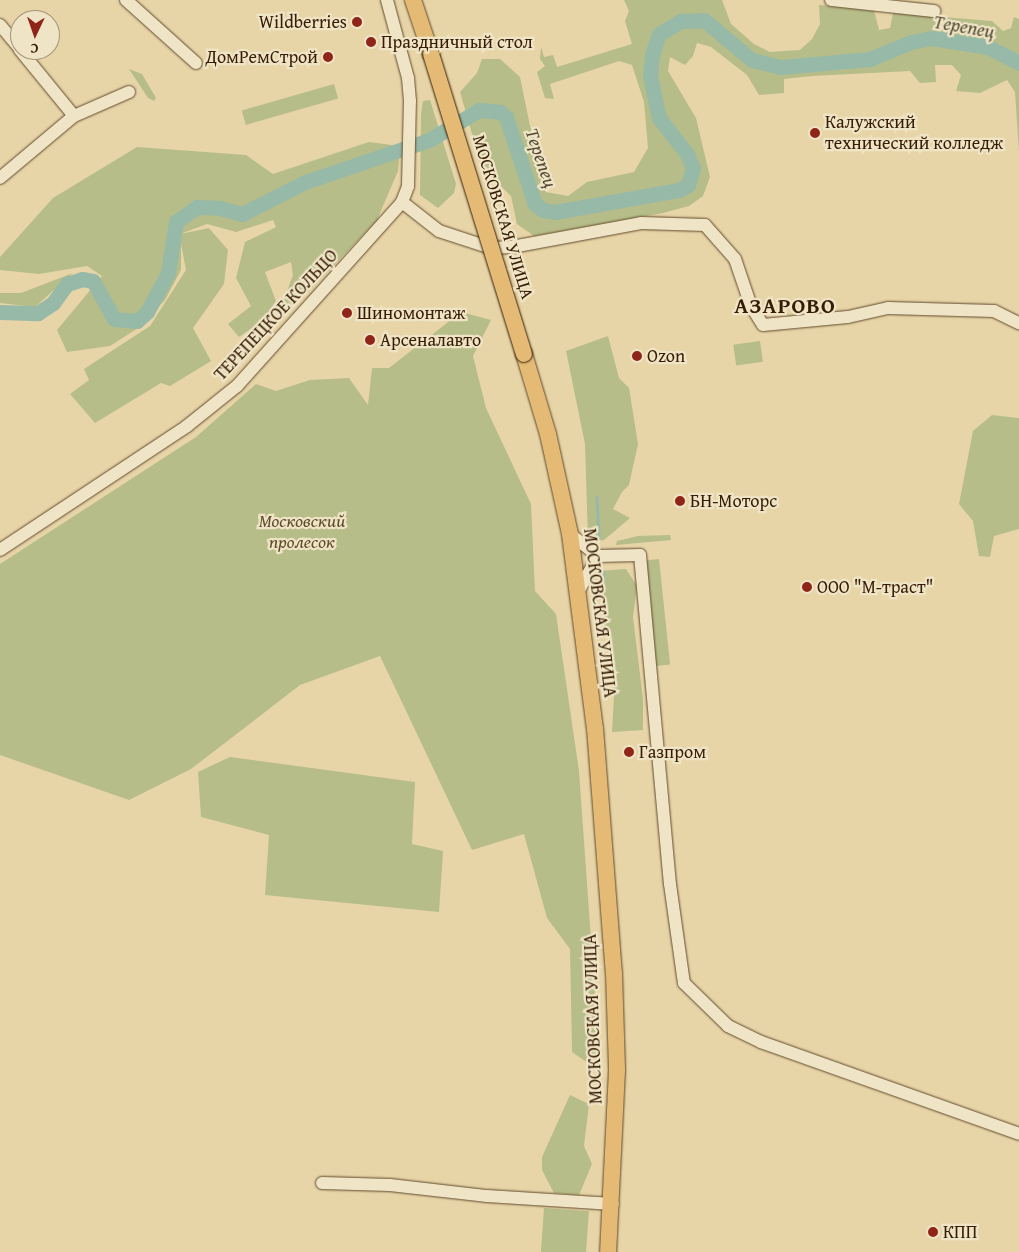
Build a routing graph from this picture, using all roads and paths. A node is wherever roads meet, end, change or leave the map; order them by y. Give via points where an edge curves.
1 (126, 0) edge
2 (387, 0) edge
3 (414, 0) edge
4 (831, 0) edge
5 (934, 11) dead end
6 (0, 25) edge
7 (10, 38) edge
8 (28, 60) edge
9 (196, 63) dead end
10 (129, 92) dead end
11 (74, 116) junction
12 (0, 178) edge
13 (402, 202) junction
14 (1019, 323) edge
15 (570, 534) junction
16 (0, 550) edge
17 (598, 556) junction
18 (578, 592) junction
19 (1019, 1134) edge
20 (322, 1183) dead end
21 (613, 1204) junction
22 (608, 1252) edge

1 - 9 street
2 - 13 street, ТЕРЕПЕЦКОЕ КОЛЬЦО via 408,78 408,186
3 - 15 main road, МОСКОВСКАЯ УЛИЦА, bridge via 548,434
4 - 5 street
6 - 7 street
8 - 11 street
10 - 11 street
11 - 12 street
13 - 14 street via 439,231 491,248 641,223 705,225 735,259 751,306 763,324 848,317 888,308 994,311
13 - 16 street, ТЕРЕПЕЦКОЕ КОЛЬЦО via 237,386 187,426
15 - 17 street
15 - 18 main road, МОСКОВСКАЯ УЛИЦА
17 - 18 street
17 - 19 street via 640,555 670,884 684,983 728,1026 761,1042
18 - 21 main road, МОСКОВСКАЯ УЛИЦА via 595,728 614,973 617,1070
20 - 21 street via 390,1185 487,1196
21 - 22 main road, МОСКОВСКАЯ УЛИЦА

